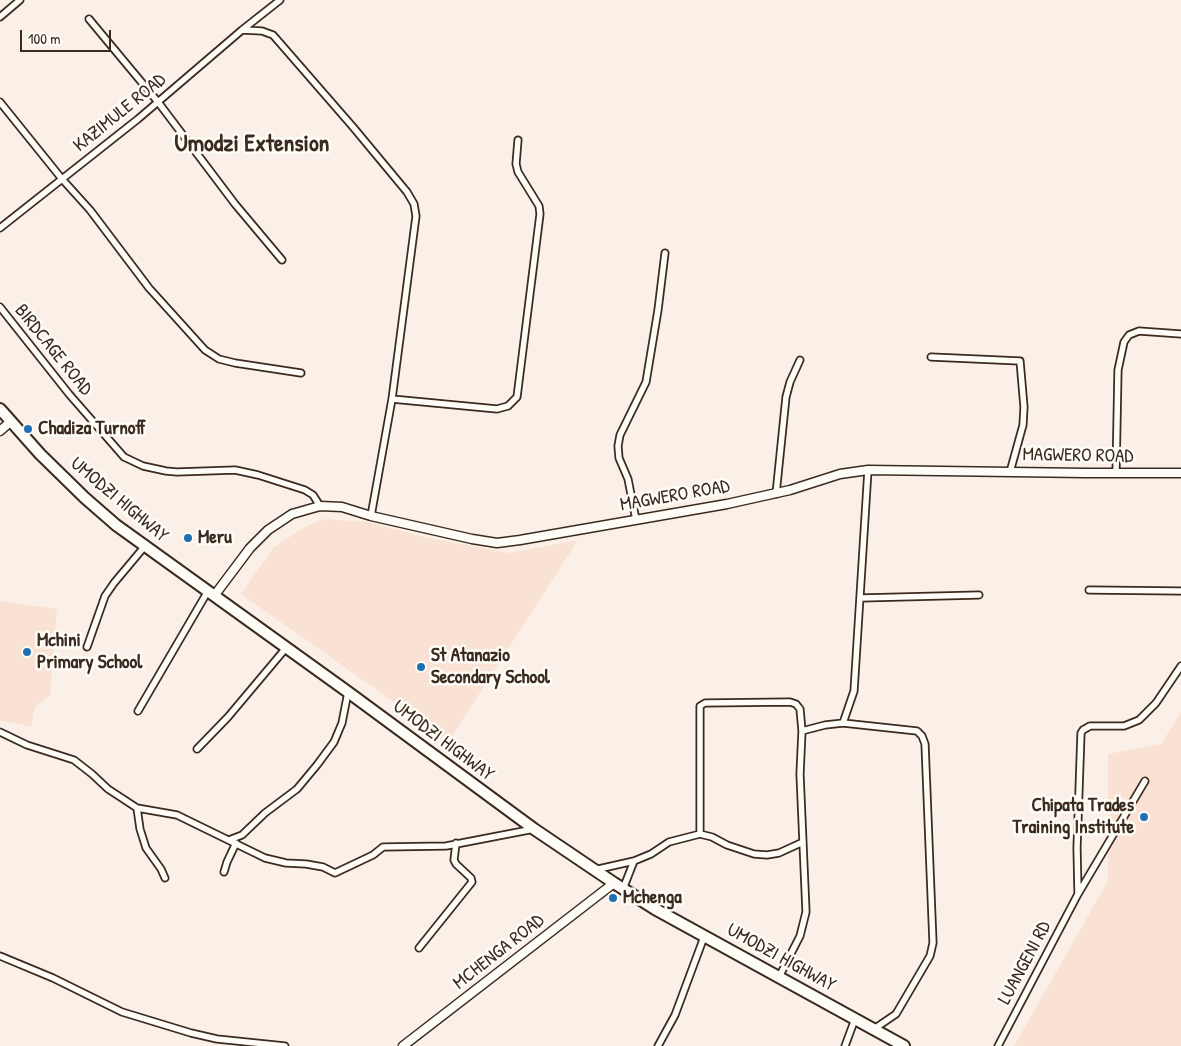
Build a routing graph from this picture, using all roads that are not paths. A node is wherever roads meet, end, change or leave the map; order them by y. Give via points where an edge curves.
1 (20, 0) edge
2 (280, 0) edge
3 (0, 17) edge
4 (89, 19) dead end
5 (242, 30) junction
6 (0, 102) edge
7 (158, 102) junction
8 (518, 140) dead end
9 (62, 179) junction
10 (0, 228) edge
11 (665, 253) dead end
12 (282, 260) dead end
13 (0, 307) edge
14 (1181, 334) edge
15 (931, 356) dead end
16 (800, 360) dead end
17 (301, 372) dead end
18 (392, 398) junction
19 (0, 409) edge
20 (10, 422) junction
21 (0, 431) edge
22 (868, 470) junction
23 (1010, 472) junction
24 (1116, 473) junction
25 (1181, 473) edge
26 (776, 494) junction
27 (320, 506) junction
28 (372, 516) junction
29 (636, 520) junction
30 (145, 546) junction
31 (1088, 590) dead end
32 (1181, 591) edge
33 (211, 594) junction
34 (979, 595) dead end
35 (860, 598) junction
36 (86, 647) dead end
37 (286, 648) junction
38 (1181, 666) edge
39 (348, 692) junction
40 (138, 711) dead end
41 (843, 723) junction
42 (802, 731) junction
43 (0, 732) edge
44 (197, 749) dead end
45 (1145, 781) dead end
46 (137, 808) junction
47 (534, 829) junction
48 (700, 834) junction
49 (229, 840) junction
50 (803, 842) junction
51 (236, 843) junction
52 (456, 843) junction
53 (634, 861) junction
54 (594, 870) junction
55 (224, 872) dead end
56 (165, 878) dead end
57 (614, 883) junction
58 (623, 889) junction
59 (1078, 894) junction
60 (704, 937) junction
61 (419, 948) dead end
62 (0, 956) edge
63 (779, 977) junction
64 (855, 1019) junction
65 (874, 1029) junction
66 (285, 1046) edge
67 (403, 1046) edge
68 (658, 1046) edge
69 (845, 1046) edge
70 (904, 1046) edge
71 (998, 1046) edge

1 - 3 street
2 - 5 street, KAZIMULE ROAD
4 - 7 street
5 - 7 street, KAZIMULE ROAD
5 - 18 street via 273,35 365,141 414,204 416,216
6 - 9 street
7 - 9 street, KAZIMULE ROAD
7 - 12 street
8 - 18 street via 518,172 539,206 540,214 517,397 508,406 497,409
9 - 10 street, KAZIMULE ROAD
9 - 17 street via 90,210 149,288 205,350 219,359 235,363
11 - 29 street via 646,382 620,435 618,446
13 - 27 street, BIRDCAGE ROAD via 124,457 143,466 166,471 235,470 258,475 305,490
14 - 24 street via 1139,331 1129,335 1124,342 1118,370
15 - 23 street via 1020,361 1023,425
16 - 26 street via 786,397
18 - 28 street
19 - 20 highway, UMODZI HIGHWAY
20 - 21 street
20 - 30 highway, UMODZI HIGHWAY via 85,498
22 - 23 street, MAGWERO ROAD
22 - 26 street, MAGWERO ROAD via 840,474
22 - 35 street
23 - 24 street, MAGWERO ROAD
24 - 25 street, MAGWERO ROAD
26 - 29 street, MAGWERO ROAD
27 - 28 street, MAGWERO ROAD via 342,507
27 - 33 street, MAGWERO ROAD via 292,514 268,530
28 - 29 street, MAGWERO ROAD via 497,543
30 - 33 highway, UMODZI HIGHWAY
30 - 36 street via 105,596
31 - 32 street
33 - 37 highway, UMODZI HIGHWAY
33 - 40 street
34 - 35 street
35 - 41 street via 854,692
37 - 39 highway, UMODZI HIGHWAY
37 - 44 street
38 - 59 street, LUANGENI RD via 1156,703 1139,720 1129,725 1090,726 1081,733
39 - 47 highway, UMODZI HIGHWAY
39 - 49 street via 334,742 297,790 242,835
41 - 42 street
41 - 65 street via 918,731 925,744 934,943 930,956 896,1014
42 - 48 street via 800,709 790,702 705,703 700,706
42 - 50 street
43 - 46 street via 27,746 74,760
45 - 59 street, LUANGENI RD
46 - 49 street via 177,815
46 - 56 street via 146,848
47 - 52 street
47 - 54 highway, UMODZI HIGHWAY
48 - 50 street via 754,854 779,853
48 - 53 street via 668,842
49 - 51 street
50 - 63 street via 804,924
51 - 52 street via 265,858 323,867 334,873 383,847 428,848
51 - 55 street
52 - 61 street via 454,860 472,882
53 - 54 street
53 - 58 street
54 - 57 highway, UMODZI HIGHWAY
57 - 58 highway, UMODZI HIGHWAY
57 - 67 street, MCHENGA ROAD
58 - 60 highway, UMODZI HIGHWAY
59 - 71 street, LUANGENI RD
60 - 63 highway, UMODZI HIGHWAY
60 - 68 street via 675,1015
62 - 66 street via 122,1012 217,1039
63 - 64 highway, UMODZI HIGHWAY
64 - 65 highway, UMODZI HIGHWAY
64 - 69 street
65 - 70 highway, UMODZI HIGHWAY

